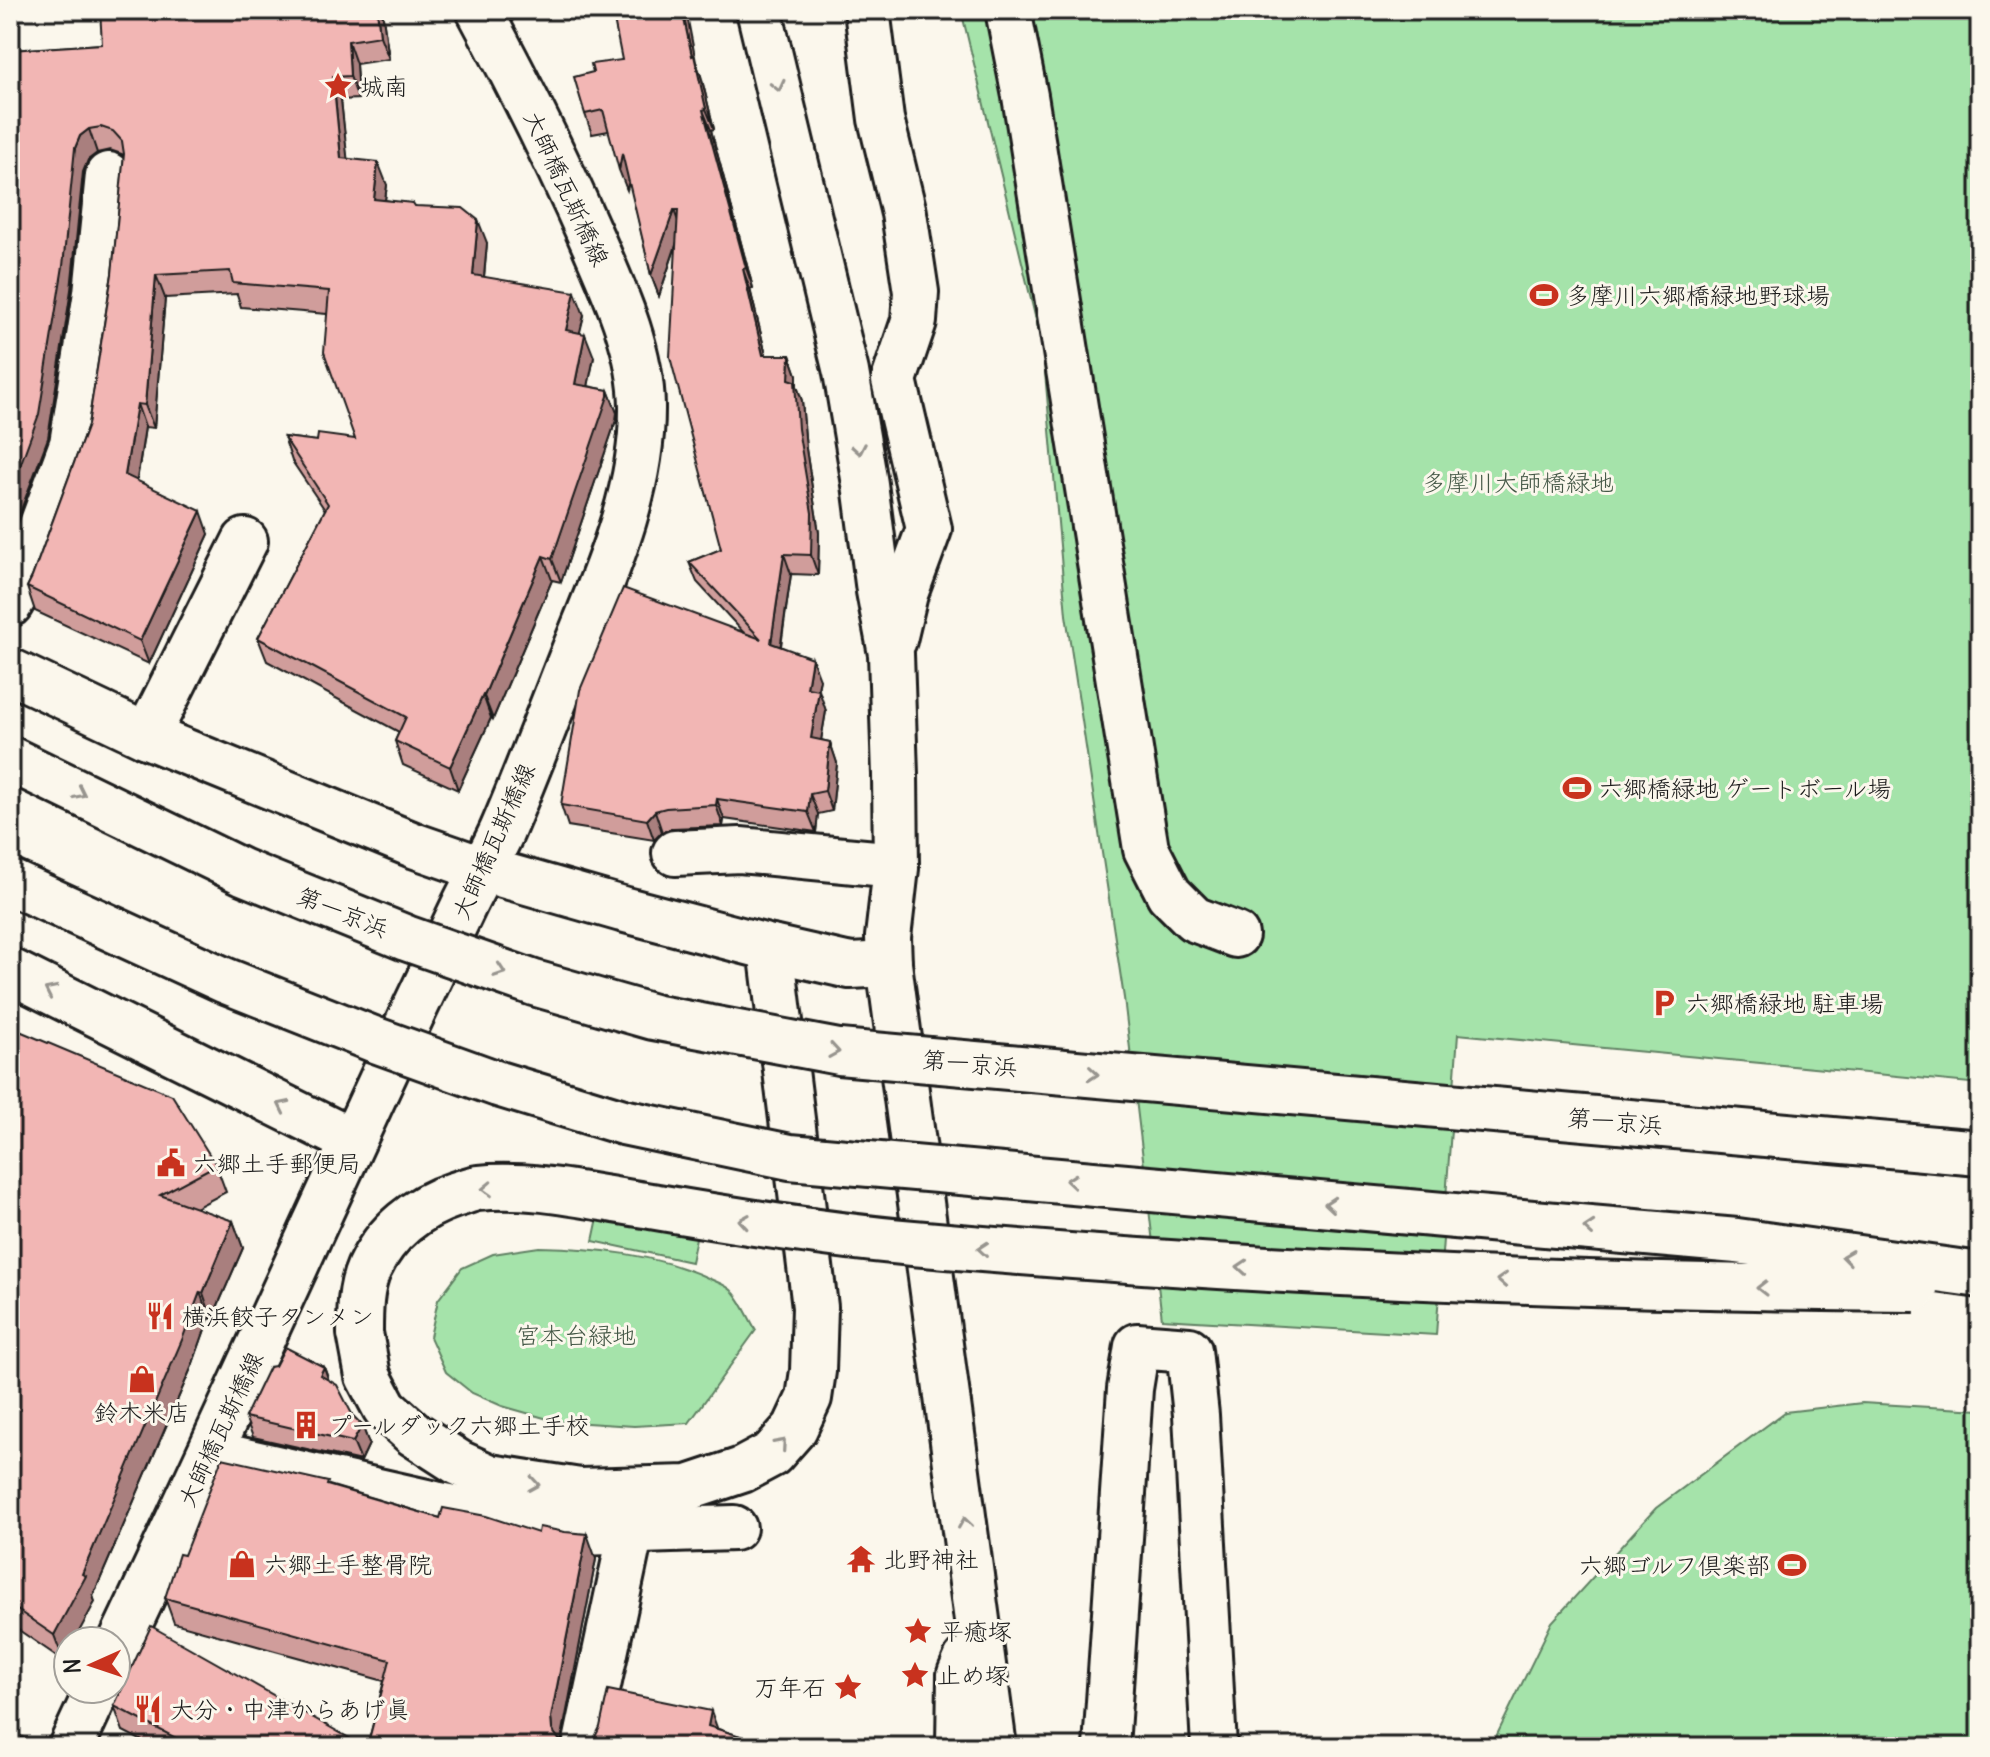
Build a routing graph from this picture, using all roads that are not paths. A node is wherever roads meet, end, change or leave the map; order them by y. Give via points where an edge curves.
1 (479, 10) edge
2 (759, 10) edge
3 (867, 10) edge
4 (1008, 10) edge
5 (108, 175) dead end
6 (245, 541) dead end
7 (10, 604) edge
8 (891, 654) junction
9 (10, 671) edge
10 (147, 736) junction
11 (10, 759) edge
12 (675, 853) dead end
13 (896, 865) junction
14 (482, 869) junction
15 (10, 882) edge
16 (1236, 935) dead end
17 (771, 948) junction
18 (889, 964) junction
19 (10, 971) edge
20 (352, 1141) junction
21 (1980, 1153) edge
22 (1980, 1275) edge
23 (1980, 1290) edge
24 (210, 1453) junction
25 (734, 1528) dead end
26 (631, 1531) junction
27 (129, 1625) edge
28 (980, 1628) junction
29 (91, 1705) edge
30 (71, 1747) edge
31 (585, 1747) edge
32 (959, 1747) edge
33 (994, 1747) edge
34 (1106, 1747) edge
35 (1214, 1747) edge

1 - 14 main road, 大師橋瓦斯橋線 via 566,180 608,277 639,370 642,407 639,462 605,572
2 -> 8 main road via 846,372
3 - 8 main road via 881,119 916,292 914,321 894,380 929,529 905,594
4 - 16 main road via 1146,849 1169,894 1194,919
5 - 7 main road via 72,444
6 - 10 main road
8 - 13 main road
9 - 10 main road
10 - 14 main road
11 -> 21 main road, 第一京浜, bridge via 243,872 406,938 653,1017 839,1052
12 - 13 main road via 740,850
13 - 18 main road
14 - 17 main road
14 - 20 main road, 大師橋瓦斯橋線
22 -> 15 main road, bridge via 1737,1241 790,1157 623,1122 498,1084 224,980
17 - 18 main road via 850,966
23 -> 17 main road, bridge via 1571,1283 1050,1256 849,1237 538,1188 476,1188 413,1214 388,1236 368,1270 360,1302 368,1376 385,1408 414,1434 490,1477 580,1491 688,1488 772,1454 795,1428 809,1398 815,1307
28 -> 18 main road
20 -> 19 main road
20 - 24 main road, 大師橋瓦斯橋線
24 - 26 main road via 579,1533
24 - 27 main road, 大師橋瓦斯橋線
25 - 26 main road
26 - 31 main road
28 - 32 main road via 960,1674
28 - 33 main road
29 - 30 main road
34 - 35 main road via 1137,1346 1189,1350

